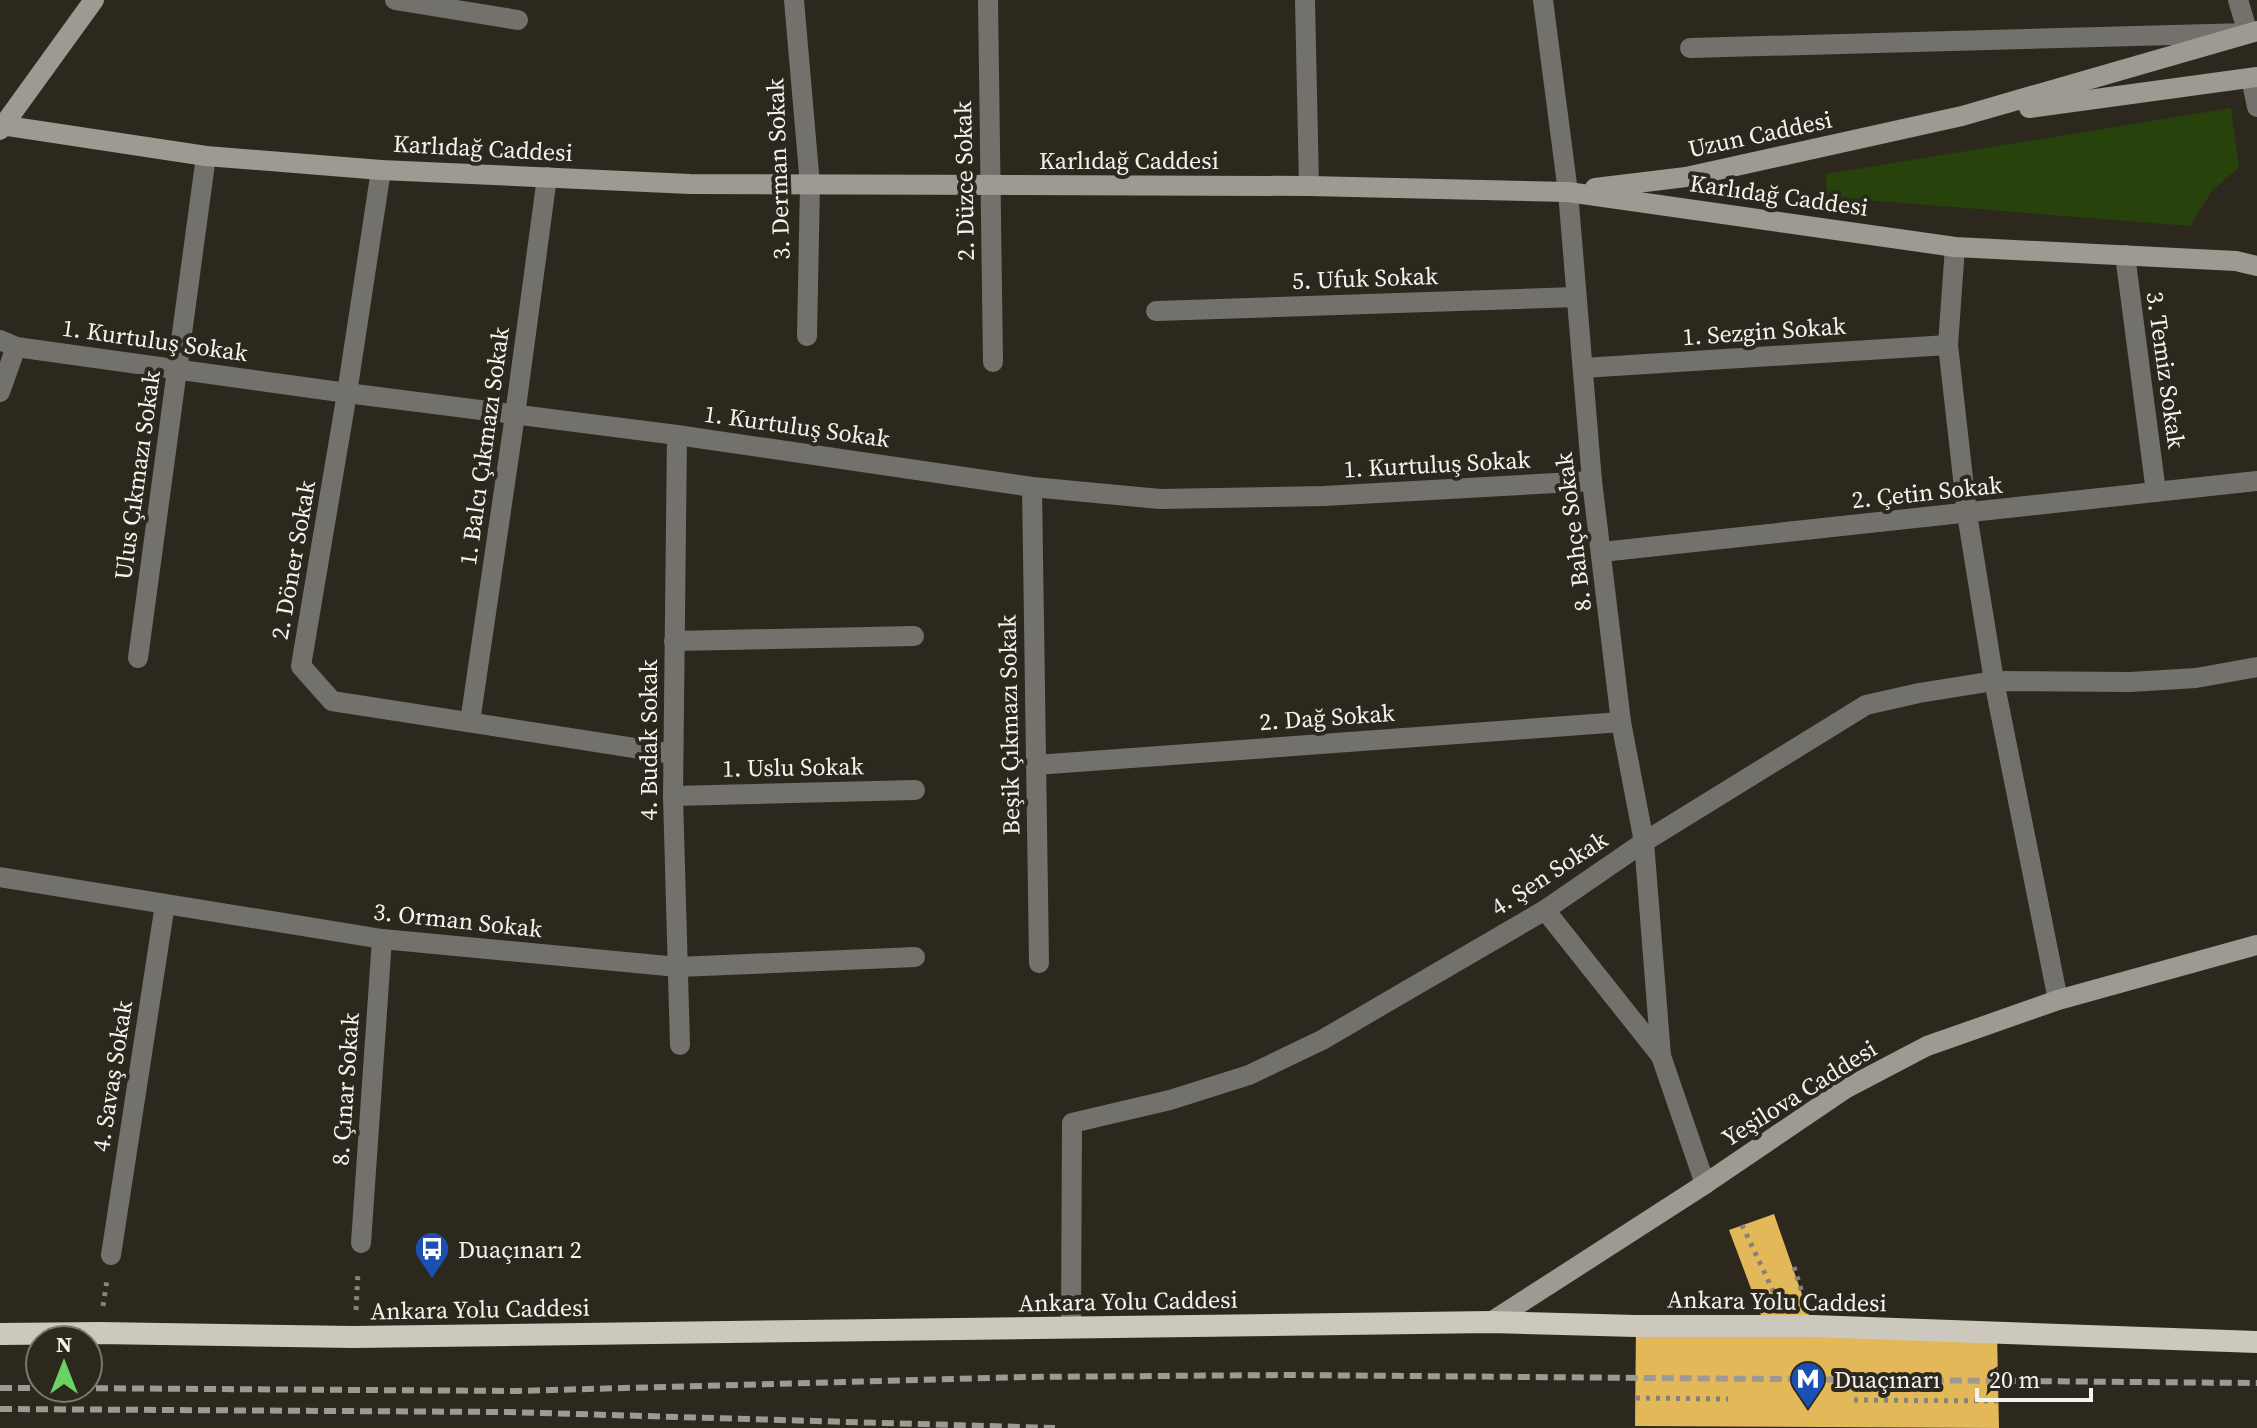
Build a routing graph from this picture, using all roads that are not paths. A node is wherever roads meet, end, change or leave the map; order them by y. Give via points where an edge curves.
1 (79, 0) edge
2 (94, 0) edge
3 (395, 0) edge
4 (794, 0) edge
5 (988, 0) edge
6 (1305, 0) edge
7 (1543, 0) edge
8 (2238, 0) edge
9 (518, 20) dead end
10 (79, 22) junction
11 (2252, 32) edge
12 (1690, 48) dead end
13 (2254, 78) edge
14 (2257, 107) edge
15 (1962, 116) junction
16 (1, 127) edge
17 (206, 156) junction
18 (381, 170) junction
19 (547, 177) junction
20 (810, 185) junction
21 (989, 186) junction
22 (1309, 186) junction
23 (1568, 192) junction
24 (1955, 247) junction
25 (2125, 255) junction
26 (2257, 266) edge
27 (1576, 297) junction
28 (1156, 311) dead end
29 (807, 336) dead end
30 (8, 343) edge
31 (1948, 345) junction
32 (993, 362) dead end
33 (1583, 368) junction
34 (177, 370) junction
35 (0, 392) edge
36 (347, 393) junction
37 (515, 415) junction
38 (677, 435) junction
39 (1592, 481) junction
40 (2257, 481) edge
41 (1032, 487) junction
42 (2156, 492) junction
43 (1967, 514) junction
44 (1602, 552) junction
45 (914, 636) dead end
46 (674, 641) junction
47 (138, 658) dead end
48 (2257, 667) edge
49 (1994, 681) junction
50 (470, 722) junction
51 (1621, 722) junction
52 (673, 754) junction
53 (1036, 765) junction
54 (915, 790) dead end
55 (673, 796) junction
56 (1644, 842) junction
57 (0, 877) edge
58 (165, 904) junction
59 (1545, 910) junction
60 (382, 939) junction
61 (2257, 945) edge
62 (915, 957) dead end
63 (1039, 963) dead end
64 (678, 967) junction
65 (2058, 1000) junction
66 (680, 1045) dead end
67 (1661, 1056) junction
68 (1705, 1184) junction
69 (361, 1243) road end
70 (111, 1255) road end
71 (1491, 1322) junction
72 (1071, 1328) junction
73 (0, 1334) edge
74 (2257, 1342) edge

1 - 10 street
2 - 10 main road
3 - 9 street
4 - 20 street, 3. Derman Sokak
5 - 21 street, 2. Düzce Sokak
6 - 22 street
7 - 23 street, 8. Bahçe Sokak
8 - 11 street
10 - 16 main road
11 - 12 street
11 - 15 main road, Uzun Caddesi
13 - 14 street
13 - 15 main road, Uzun Caddesi
15 - 23 main road, Uzun Caddesi via 1686,177
16 - 17 main road, Karlıdağ Caddesi
17 - 18 main road, Karlıdağ Caddesi
17 - 34 street, Ulus Çıkmazı Sokak
18 - 19 main road, Karlıdağ Caddesi
18 - 36 street, 2. Döner Sokak
19 - 20 main road, Karlıdağ Caddesi
19 - 37 street, 1. Balcı Çıkmazı Sokak
20 - 21 main road, Karlıdağ Caddesi
20 - 29 street, 3. Derman Sokak
21 - 22 main road, Karlıdağ Caddesi
21 - 32 street, 2. Düzce Sokak
22 - 23 main road, Karlıdağ Caddesi
23 - 24 main road, Karlıdağ Caddesi
23 - 27 street, 8. Bahçe Sokak
24 - 25 main road, Karlıdağ Caddesi
24 - 31 street
25 - 26 main road, Karlıdağ Caddesi
25 - 42 street, 3. Temiz Sokak
27 - 28 street, 5. Ufuk Sokak
27 - 33 street, 8. Bahçe Sokak
30 - 34 street, 1. Kurtuluş Sokak
30 - 35 street
31 - 33 street, 1. Sezgin Sokak
31 - 43 street
33 - 39 street, 8. Bahçe Sokak
34 - 36 street, 1. Kurtuluş Sokak
34 - 47 street, Ulus Çıkmazı Sokak
36 - 37 street, 1. Kurtuluş Sokak
36 - 50 street, 2. Döner Sokak via 301,666 332,701
37 - 38 street, 1. Kurtuluş Sokak
37 - 50 street, 1. Balcı Çıkmazı Sokak
38 - 41 street, 1. Kurtuluş Sokak
38 - 46 street, 4. Budak Sokak
39 - 41 street, 1. Kurtuluş Sokak via 1160,499
39 - 44 street, 8. Bahçe Sokak
40 - 42 street, 2. Çetin Sokak
41 - 53 street, Beşik Çıkmazı Sokak
42 - 43 street, 2. Çetin Sokak
43 - 44 street, 2. Çetin Sokak
43 - 49 street
44 - 51 street, 8. Bahçe Sokak
45 - 46 street
46 - 52 street, 4. Budak Sokak
48 - 49 street, 4. Şen Sokak via 2130,682
49 - 56 street, 4. Şen Sokak via 1866,705
49 - 65 street
50 - 52 street, 2. Döner Sokak
51 - 53 street, 2. Dağ Sokak
51 - 56 street, 8. Bahçe Sokak
52 - 55 street, 4. Budak Sokak
53 - 63 street, Beşik Çıkmazı Sokak
54 - 55 street, 1. Uslu Sokak
55 - 64 street, 4. Budak Sokak
56 - 59 street, 4. Şen Sokak
56 - 67 street, 8. Bahçe Sokak
57 - 58 street, 3. Orman Sokak
58 - 60 street, 3. Orman Sokak
58 - 70 street, 4. Savaş Sokak
59 - 67 street, 8. Bahçe Sokak
59 - 72 street, 4. Şen Sokak via 1322,1040 1249,1075 1072,1123
60 - 64 street, 3. Orman Sokak
60 - 69 street, 8. Çınar Sokak
61 - 65 main road, Yeşilova Caddesi
62 - 64 street, 3. Orman Sokak
64 - 66 street, 4. Budak Sokak
65 - 68 main road, Yeşilova Caddesi via 1900,1060 1845,1089
67 - 68 street, 8. Bahçe Sokak
68 - 71 main road, Yeşilova Caddesi
71 - 72 highway, Ankara Yolu Caddesi
71 - 74 highway, Ankara Yolu Caddesi via 1813,1326
72 - 73 highway, Ankara Yolu Caddesi via 353,1337

